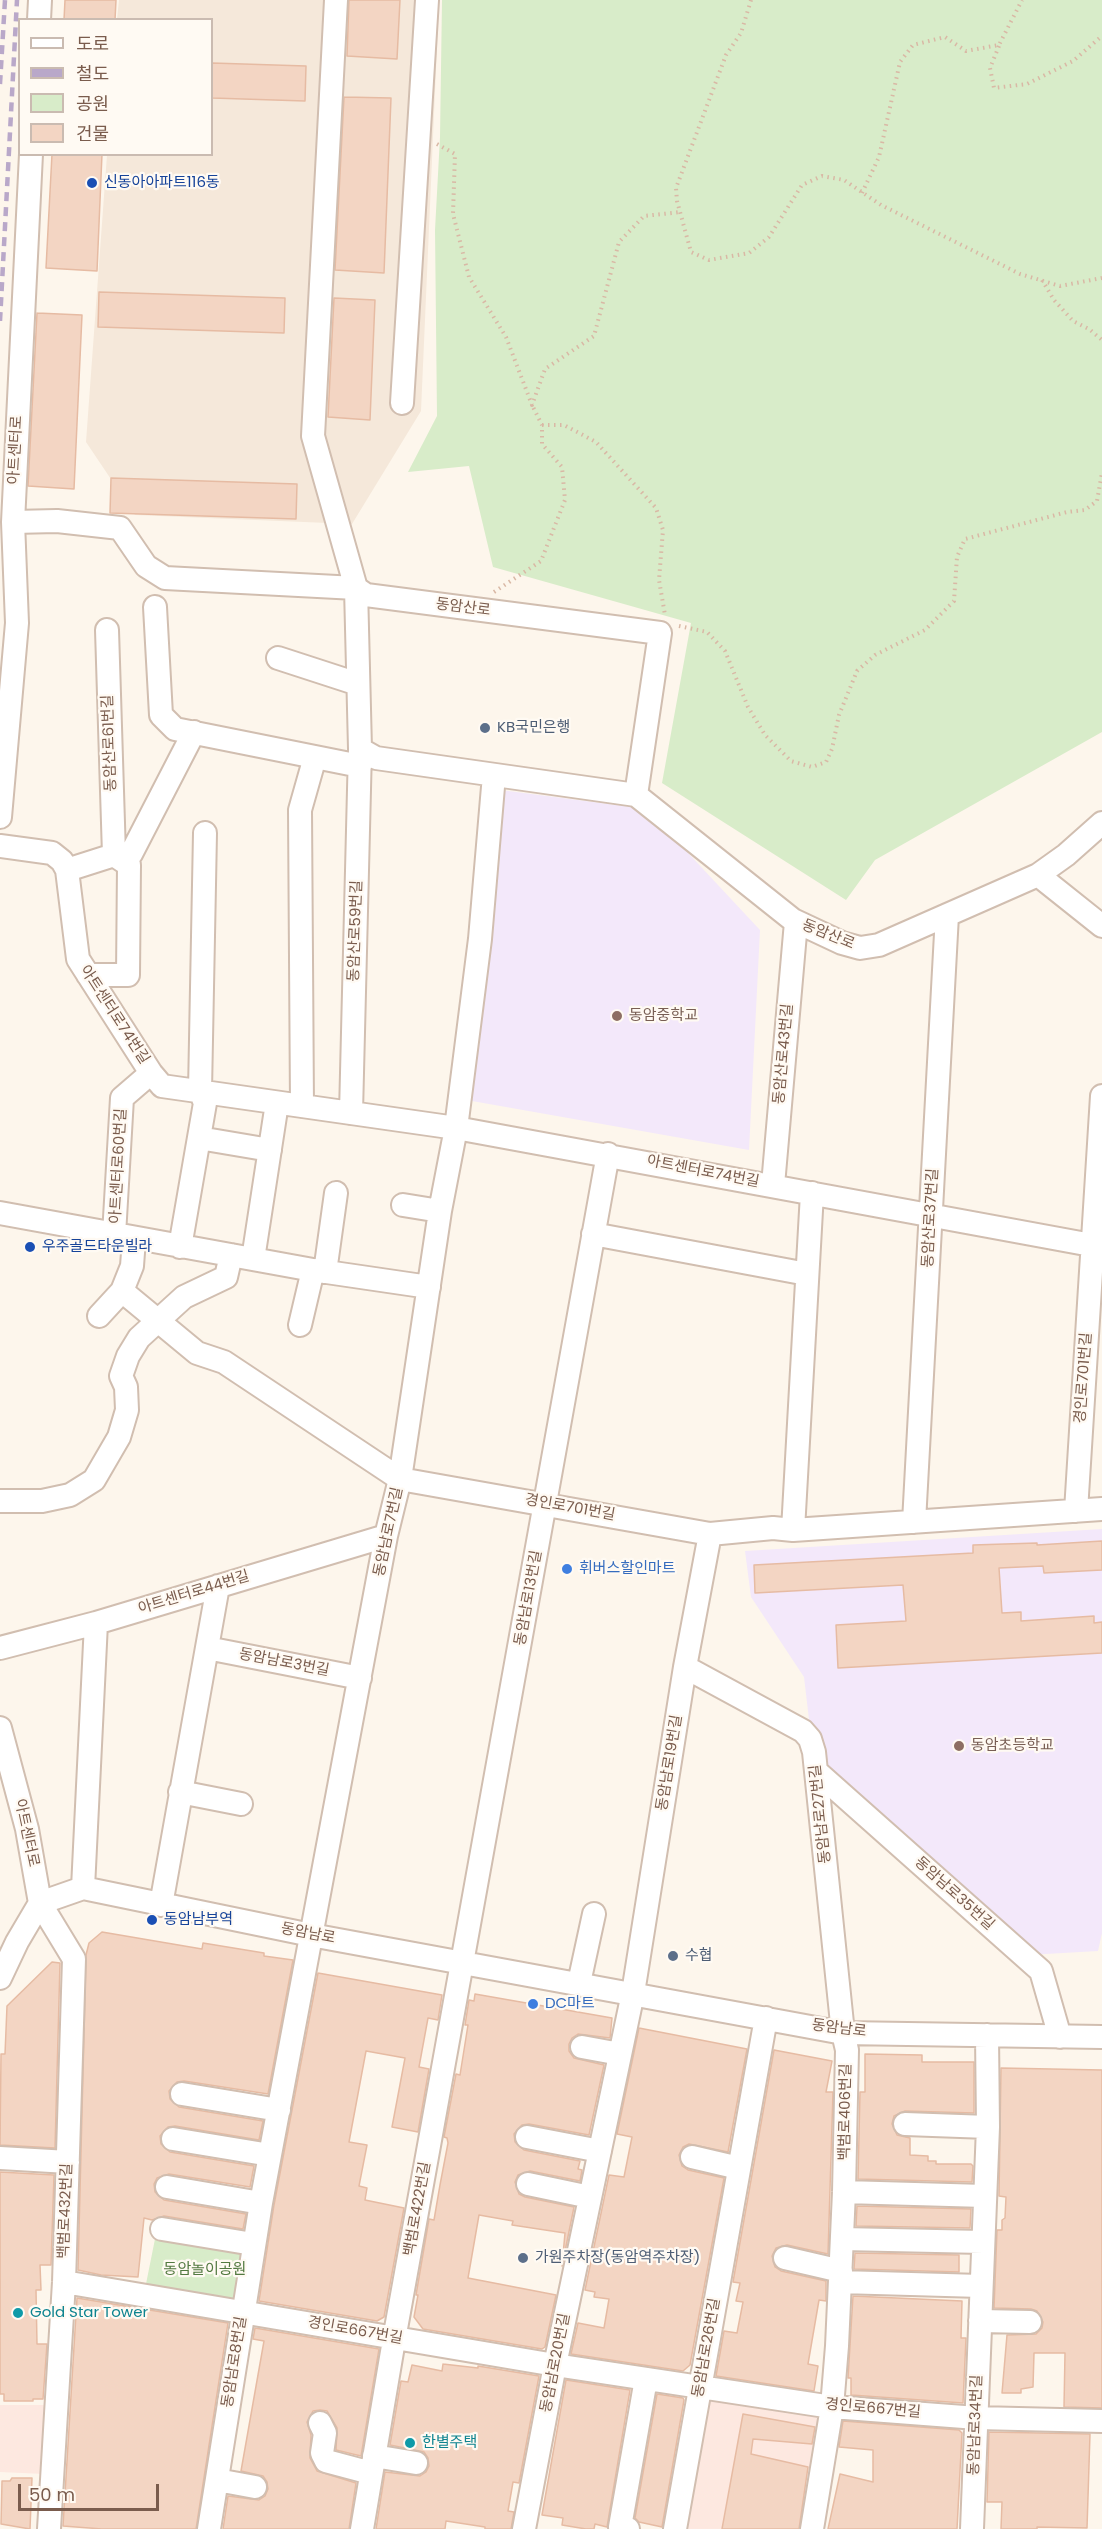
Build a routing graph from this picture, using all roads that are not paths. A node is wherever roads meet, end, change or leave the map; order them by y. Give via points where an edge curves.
1 (40, 0) edge
2 (336, 0) edge
3 (427, 0) edge
4 (39, 18) edge
5 (31, 156) edge
6 (402, 403) dead end
7 (13, 522) junction
8 (356, 588) junction
9 (155, 607) dead end
10 (107, 630) dead end
11 (278, 658) dead end
12 (358, 684) junction
13 (194, 732) junction
14 (315, 757) junction
15 (360, 758) junction
16 (494, 776) junction
17 (636, 795) junction
18 (0, 817) edge
19 (1102, 823) edge
20 (205, 833) dead end
21 (0, 846) edge
22 (114, 855) junction
23 (67, 870) junction
24 (1038, 875) junction
25 (947, 915) junction
26 (796, 922) junction
27 (1102, 926) edge
28 (88, 975) junction
29 (151, 1073) junction
30 (200, 1091) junction
31 (1102, 1096) edge
32 (277, 1102) junction
33 (302, 1106) junction
34 (351, 1113) junction
35 (456, 1128) junction
36 (199, 1138) junction
37 (270, 1150) junction
38 (608, 1154) junction
39 (773, 1185) junction
40 (812, 1193) junction
41 (336, 1194) dead end
42 (403, 1205) dead end
43 (440, 1211) junction
44 (0, 1213) edge
45 (931, 1215) junction
46 (593, 1234) junction
47 (124, 1237) junction
48 (1097, 1246) edge
49 (180, 1247) junction
50 (242, 1257) junction
51 (319, 1271) junction
52 (807, 1274) junction
53 (429, 1287) junction
54 (122, 1291) junction
55 (99, 1316) dead end
56 (159, 1321) junction
57 (300, 1325) dead end
58 (400, 1479) junction
59 (0, 1502) edge
60 (546, 1504) junction
61 (1102, 1509) edge
62 (1076, 1511) junction
63 (914, 1521) junction
64 (793, 1530) junction
65 (710, 1534) junction
66 (386, 1536) junction
67 (218, 1586) junction
68 (96, 1623) junction
69 (0, 1648) edge
70 (207, 1648) junction
71 (685, 1667) junction
72 (360, 1678) junction
73 (0, 1728) edge
74 (817, 1772) junction
75 (180, 1792) junction
76 (242, 1804) dead end
77 (83, 1888) junction
78 (39, 1903) junction
79 (161, 1905) junction
80 (594, 1914) dead end
81 (311, 1935) junction
82 (463, 1962) junction
83 (0, 1978) edge
84 (579, 1983) junction
85 (633, 1993) junction
86 (766, 2018) junction
87 (843, 2033) junction
88 (987, 2035) junction
89 (1060, 2037) junction
90 (1102, 2037) edge
91 (582, 2047) dead end
92 (620, 2054) junction
93 (182, 2094) dead end
94 (279, 2109) junction
95 (905, 2124) dead end
96 (988, 2127) junction
97 (526, 2137) dead end
98 (173, 2139) dead end
99 (600, 2151) junction
100 (270, 2155) junction
101 (692, 2157) dead end
102 (0, 2158) edge
103 (68, 2162) junction
104 (739, 2168) junction
105 (528, 2184) dead end
106 (167, 2187) dead end
107 (844, 2192) junction
108 (985, 2196) junction
109 (590, 2197) junction
110 (261, 2203) junction
111 (162, 2229) dead end
112 (842, 2239) junction
113 (983, 2242) junction
114 (253, 2244) junction
115 (784, 2258) dead end
116 (841, 2276) junction
117 (64, 2282) junction
118 (981, 2286) junction
119 (243, 2312) junction
120 (980, 2321) junction
121 (1030, 2322) dead end
122 (394, 2338) junction
123 (555, 2365) junction
124 (646, 2379) junction
125 (700, 2388) junction
126 (832, 2407) junction
127 (977, 2418) junction
128 (1102, 2421) edge
129 (320, 2423) dead end
130 (416, 2463) dead end
131 (372, 2465) junction
132 (217, 2480) junction
133 (255, 2487) dead end
134 (624, 2528) edge
135 (49, 2529) edge
136 (209, 2529) edge
137 (362, 2529) edge
138 (524, 2529) edge
139 (675, 2529) edge
140 (812, 2529) edge
141 (972, 2529) edge

1 - 4 street
2 - 8 street via 313,436
3 - 6 street
5 - 7 street, 아트센터로
7 - 8 street, 동암산로 via 57,521 120,528 146,566 165,578
7 - 18 street, 아트센터로 via 17,623
8 - 12 street
8 - 17 street, 동암산로 via 366,596 660,633
9 - 13 street via 161,715 176,729
10 - 22 street, 동암산로61번길
11 - 12 street
12 - 15 street
13 - 14 street
13 - 22 street via 131,855
14 - 15 street
14 - 33 street via 300,810
15 - 16 street
15 - 34 street, 동암산로59번길
16 - 17 street
16 - 35 street, 동암남로7번길 via 480,939
17 - 26 street, 동암산로
19 - 24 street, 동암산로
20 - 30 street
21 - 23 street via 52,853
22 - 23 street
22 - 28 street via 129,865 128,975
23 - 28 street, 아트센터로74번길 via 78,959
24 - 25 street, 동암산로
24 - 27 street
25 - 26 street, 동암산로 via 879,945 860,948
25 - 45 street, 동암산로37번길
26 - 39 street, 동암산로43번길
28 - 29 street, 아트센터로74번길
29 - 30 street, 아트센터로74번길 via 162,1086
29 - 47 street, 아트센터로60번길 via 122,1098
30 - 32 street, 아트센터로74번길
30 - 36 street via 205,1103
31 - 48 street, 경인로701번길
32 - 33 street, 아트센터로74번길
32 - 37 street
33 - 34 street, 아트센터로74번길
34 - 35 street, 아트센터로74번길
35 - 38 street, 아트센터로74번길
35 - 43 street, 동암남로7번길
36 - 37 street
36 - 49 street
37 - 50 street
38 - 39 street, 아트센터로74번길
38 - 46 street, 동암남로13번길
39 - 40 street, 아트센터로74번길
40 - 45 street, 아트센터로74번길
40 - 52 street
41 - 51 street
42 - 43 street
43 - 53 street, 동암남로7번길
44 - 47 street, 아트센터로60번길
45 - 48 street, 아트센터로74번길
45 - 63 street, 동암산로37번길
46 - 52 street
46 - 60 street, 동암남로13번길
47 - 49 street, 아트센터로60번길
47 - 54 street, 아트센터로60번길 via 132,1266
48 - 62 street, 경인로701번길
49 - 50 street, 아트센터로60번길
50 - 51 street, 아트센터로60번길
50 - 56 street via 226,1277 184,1297
51 - 53 street, 아트센터로60번길
51 - 57 street
52 - 64 street
53 - 58 street, 동암남로7번길
54 - 55 street, 아트센터로60번길
54 - 56 street, 경인로701번길
56 - 58 street, 경인로701번길 via 197,1353 224,1362
56 - 59 street via 139,1338 124,1366 121,1376 126,1387 127,1410 119,1437 94,1480 70,1495 42,1501
58 - 60 street, 경인로701번길
58 - 66 street, 동암남로7번길
60 - 65 street, 경인로701번길
60 - 82 street, 동암남로13번길
61 - 62 street, 경인로701번길
62 - 63 street, 경인로701번길
63 - 64 street, 경인로701번길
64 - 65 street, 경인로701번길
65 - 71 street, 동암남로19번길
66 - 67 street, 아트센터로44번길
66 - 72 street, 동암남로7번길
67 - 68 street, 아트센터로44번길
67 - 70 street
68 - 69 street, 아트센터로44번길
68 - 77 street
70 - 72 street, 동암남로3번길
70 - 75 street
71 - 74 street, 동암남로27번길 via 803,1731 810,1739
71 - 85 street, 동암남로19번길
72 - 81 street, 동암남로7번길
73 - 78 street, 아트센터로 via 27,1829
74 - 87 street, 동암남로27번길
74 - 89 street, 동암남로35번길 via 1041,1971
75 - 76 street
75 - 79 street
77 - 78 street
77 - 79 street, 동암남로
78 - 83 street
78 - 103 street, 백범로432번길 via 74,1959
79 - 81 street, 동암남로
80 - 84 street
81 - 82 street, 동암남로
81 - 94 street, 동암남로8번길
82 - 84 street, 동암남로
82 - 122 street, 백범로422번길
84 - 85 street, 동암남로
85 - 86 street, 동암남로
85 - 92 street, 동암남로20번길
86 - 87 street, 동암남로
86 - 104 street, 동암남로26번길
87 - 88 street, 동암남로
87 - 107 street, 백범로406번길 via 847,2050
88 - 89 street, 동암남로
88 - 96 street, 동암남로34번길
89 - 90 street, 동암남로
91 - 92 street
92 - 99 street, 동암남로20번길
93 - 94 street
94 - 100 street, 동암남로8번길
95 - 96 street
96 - 108 street, 동암남로34번길
97 - 99 street
98 - 100 street
99 - 109 street, 동암남로20번길
100 - 110 street, 동암남로8번길
101 - 104 street
102 - 103 street
103 - 117 street, 백범로432번길
104 - 125 street, 동암남로26번길
105 - 109 street
106 - 110 street
107 - 108 street
107 - 112 street, 백범로406번길
108 - 113 street, 동암남로34번길
109 - 123 street, 동암남로20번길
110 - 114 street, 동암남로8번길
111 - 114 street
112 - 113 street
112 - 116 street, 백범로406번길
113 - 118 street, 동암남로34번길
114 - 119 street, 동암남로8번길
115 - 116 street
116 - 118 street via 909,2284
116 - 126 street, 백범로406번길
117 - 119 street, 경인로667번길
117 - 135 street, 백범로432번길
118 - 120 street, 동암남로34번길
119 - 122 street, 경인로667번길
119 - 132 street, 동암남로8번길
120 - 121 street
120 - 127 street, 동암남로34번길
122 - 123 street, 경인로667번길
122 - 131 street, 백범로422번길
123 - 124 street, 경인로667번길
123 - 138 street, 동암남로20번길
124 - 125 street, 경인로667번길
124 - 134 street
125 - 126 street, 경인로667번길
125 - 139 street, 동암남로26번길
126 - 127 street, 경인로667번길
126 - 140 street, 백범로406번길
127 - 128 street, 경인로667번길
127 - 141 street, 동암남로34번길
129 - 131 street via 325,2433 322,2450 330,2463
130 - 131 street
131 - 137 street, 백범로422번길
132 - 133 street
132 - 136 street, 동암남로8번길

